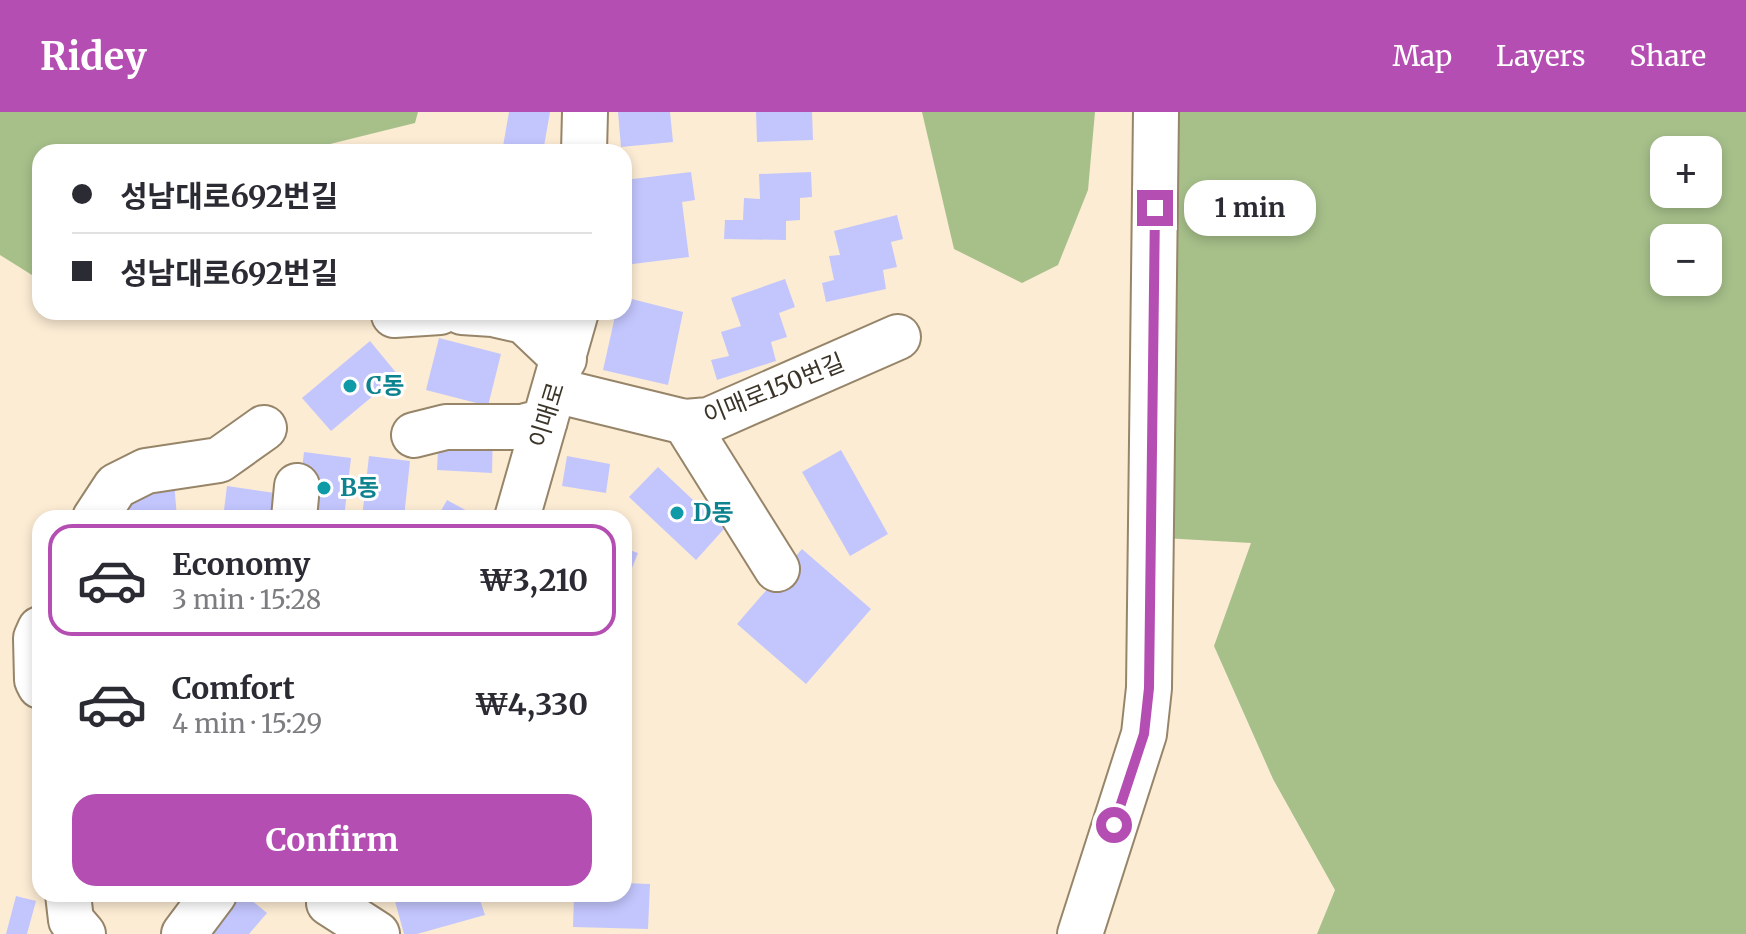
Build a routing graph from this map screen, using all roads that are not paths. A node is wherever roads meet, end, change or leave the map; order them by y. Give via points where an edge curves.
1 (585, 112) edge
2 (1156, 112) edge
3 (584, 144) edge
4 (520, 320) edge
5 (574, 320) edge
6 (898, 337) dead end
7 (554, 390) junction
8 (685, 422) junction
9 (264, 428) dead end
10 (414, 435) dead end
11 (100, 510) edge
12 (519, 510) edge
13 (777, 569) dead end
14 (69, 902) edge
15 (323, 910) edge
16 (83, 934) edge
17 (377, 934) edge
18 (1080, 934) edge

1 - 3 street
2 - 18 street via 1149,688 1144,734
4 - 7 street
5 - 7 street, 이매로
6 - 8 street, 이매로150번길 via 709,420
7 - 8 street, 이매로150번길
7 - 10 street via 522,427 446,427
7 - 12 street, 이매로
8 - 13 street
9 - 11 street via 219,460 146,471 116,486
14 - 16 street via 71,920
15 - 17 street

